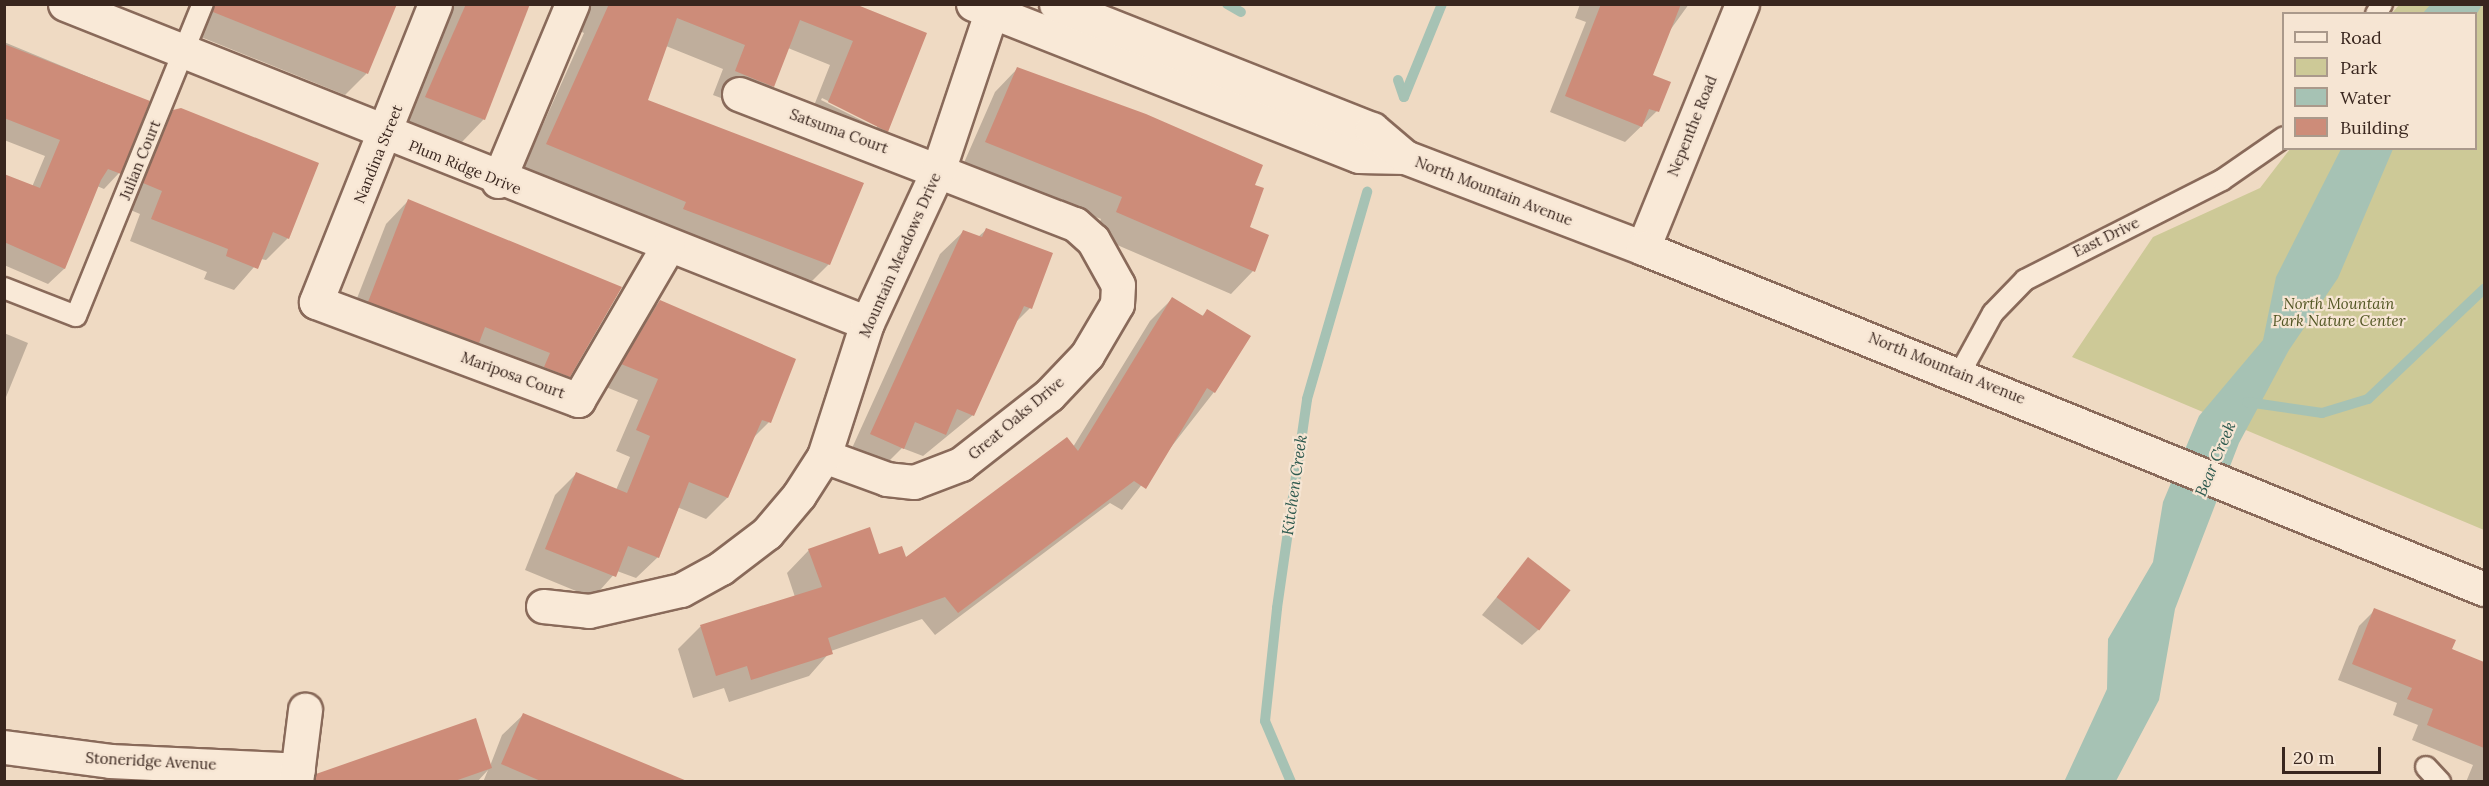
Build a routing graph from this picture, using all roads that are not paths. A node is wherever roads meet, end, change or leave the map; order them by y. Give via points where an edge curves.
1 (65, 4) edge
2 (435, 4) edge
3 (572, 4) edge
4 (1056, 4) edge
5 (1742, 4) edge
6 (203, 5) edge
7 (986, 7) edge
8 (184, 52) junction
9 (739, 94) dead end
10 (387, 135) junction
11 (2282, 137) edge
12 (1405, 157) junction
13 (939, 168) junction
14 (498, 181) junction
15 (668, 246) junction
16 (1643, 248) junction
17 (4, 288) edge
18 (316, 302) joint
19 (867, 323) junction
20 (1960, 373) junction
21 (824, 456) junction
22 (2484, 589) edge
23 (543, 606) dead end
24 (305, 710) dead end
25 (4, 747) edge
26 (2426, 767) dead end
27 (297, 776) edge
28 (2440, 782) edge

1 - 8 street, Plum Ridge Drive
2 - 10 street, Nandina Street
3 - 14 street
4 - 12 street, North Mountain Avenue via 1372,129
5 - 16 street, Nepenthe Road
6 - 8 lane, Julian Court
7 - 12 street, North Mountain Avenue via 1359,156
7 - 13 street, Mountain Meadows Drive
8 - 10 street, Plum Ridge Drive
8 - 17 lane, Julian Court via 76,316
9 - 13 street, Satsuma Court
10 - 14 street, Plum Ridge Drive
10 - 18 street, Nandina Street
11 - 20 lane, East Drive via 2222,180 2025,280 1993,313
12 - 16 street, North Mountain Avenue
13 - 19 street, Mountain Meadows Drive
13 - 21 street, Great Oaks Drive via 1075,224 1112,268 1117,304 1087,356 1056,387 961,464 914,482 886,479
14 - 15 street, Plum Ridge Drive
15 - 18 street, Mariposa Court via 578,400
15 - 19 street, Plum Ridge Drive
16 - 20 street, North Mountain Avenue
19 - 21 street, Mountain Meadows Drive
20 - 22 street, North Mountain Avenue
21 - 23 street, Mountain Meadows Drive via 767,533 701,579 639,602 589,611
24 - 27 street
25 - 27 street, Stoneridge Avenue via 110,761
26 - 28 lane

